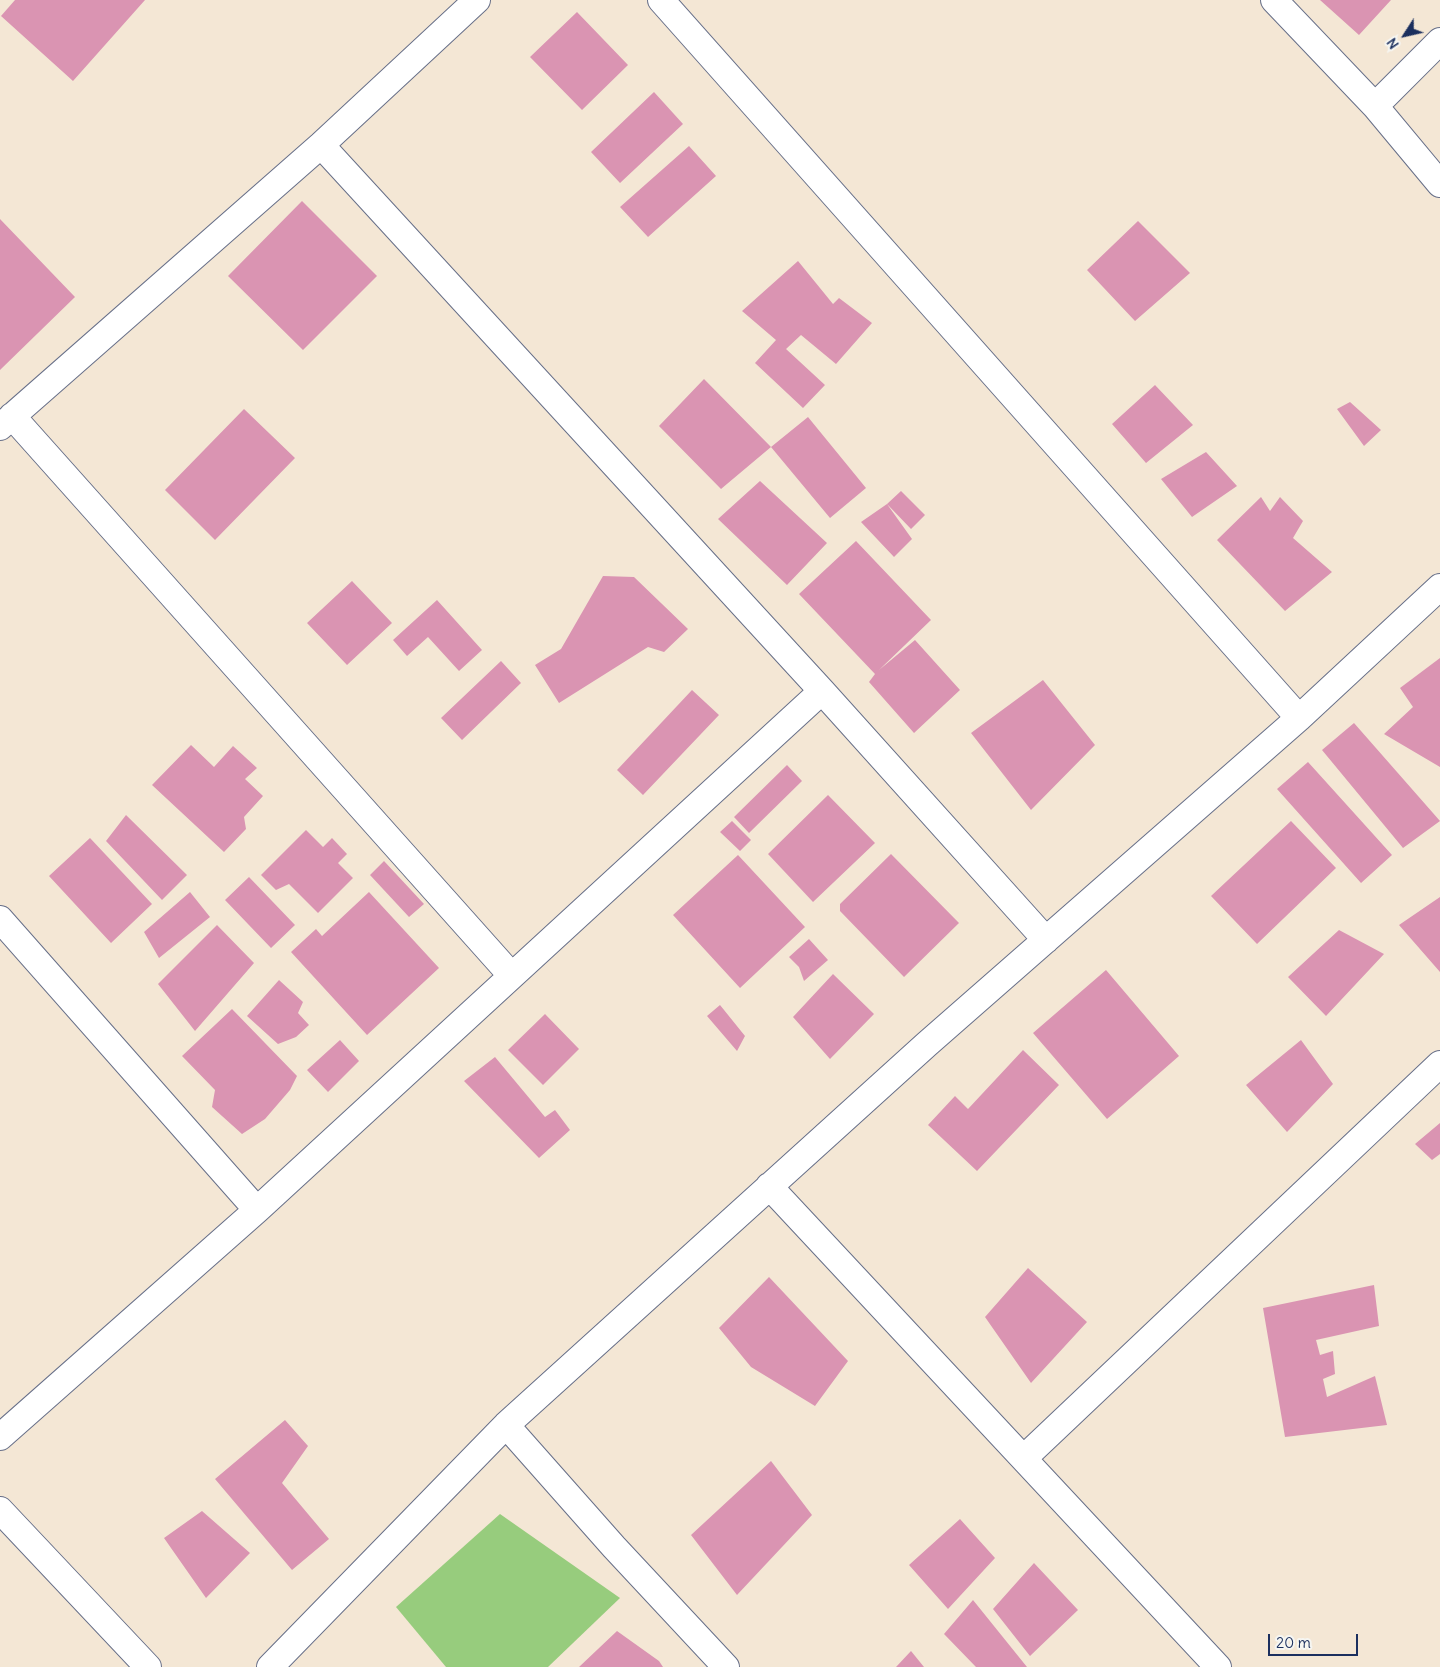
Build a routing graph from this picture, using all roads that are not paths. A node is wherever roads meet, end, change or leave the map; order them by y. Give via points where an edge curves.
1 (477, 0) edge
2 (661, 0) edge
3 (1274, 0) edge
4 (1440, 41) edge
5 (1375, 106) junction
6 (321, 145) junction
7 (1440, 184) edge
8 (6, 422) edge
9 (1440, 587) edge
10 (822, 692) junction
11 (1299, 718) junction
12 (0, 919) edge
13 (1046, 940) junction
14 (511, 975) junction
15 (1440, 1064) edge
16 (769, 1186) junction
17 (257, 1210) junction
18 (506, 1425) junction
19 (0, 1437) edge
20 (1024, 1458) junction
21 (0, 1510) edge
22 (148, 1667) edge
23 (270, 1667) edge
24 (726, 1667) edge
25 (1218, 1667) edge

1 - 6 street
2 - 11 street
3 - 5 street
4 - 5 street
5 - 7 street
6 - 8 street
6 - 10 street
8 - 14 street
9 - 11 street
10 - 13 street
10 - 14 street
11 - 13 street
12 - 17 street
13 - 16 street
14 - 17 street
15 - 20 street
16 - 18 street
16 - 20 street
17 - 19 street
18 - 23 street
18 - 24 street
20 - 25 street
21 - 22 street

